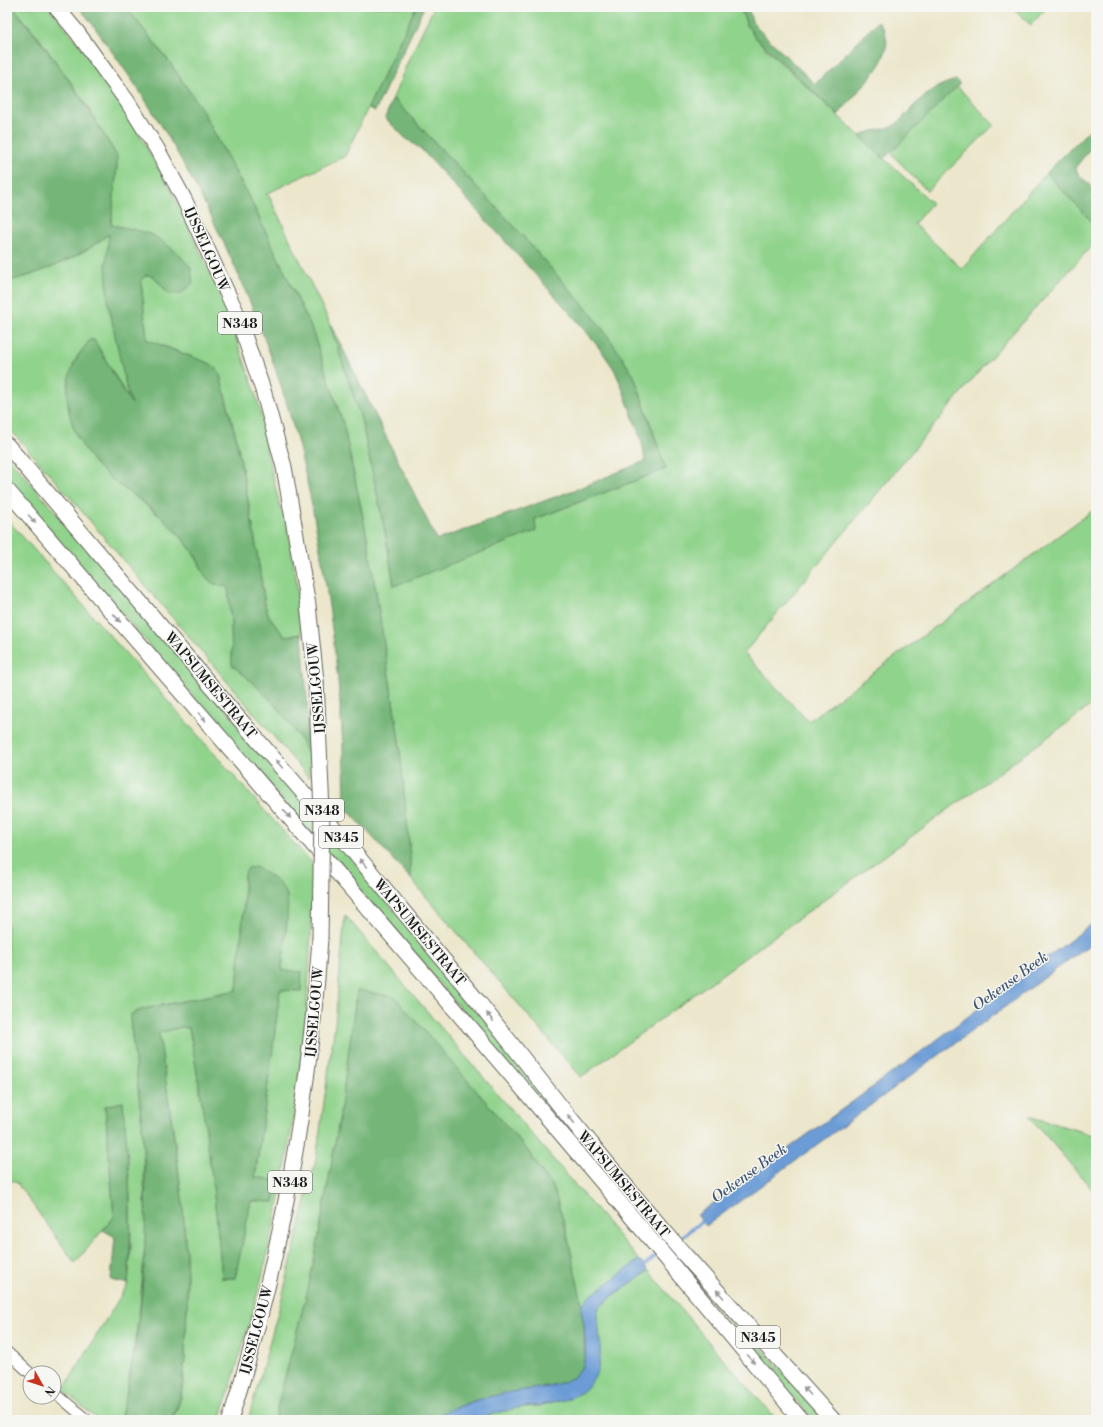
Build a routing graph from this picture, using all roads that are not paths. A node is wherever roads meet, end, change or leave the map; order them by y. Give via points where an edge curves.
1 (56, 7) edge
2 (7, 445) edge
3 (7, 490) edge
4 (7, 1352) edge
5 (22, 1366) edge
6 (62, 1399) edge
7 (87, 1420) edge
8 (230, 1420) edge
9 (801, 1420) edge
10 (833, 1420) edge

1 - 8 main road, IJSSELGOUW / N348, bridge via 114,84 157,149 184,199 236,312 263,390 284,467 308,605 316,681 322,811 320,939 311,1051 297,1147 281,1229 266,1297
10 -> 2 main road, WAPSUMSESTRAAT / N345 via 667,1235 344,840
3 -> 9 main road, WAPSUMSESTRAAT / N345 via 673,1264
4 - 5 street
6 - 7 street

